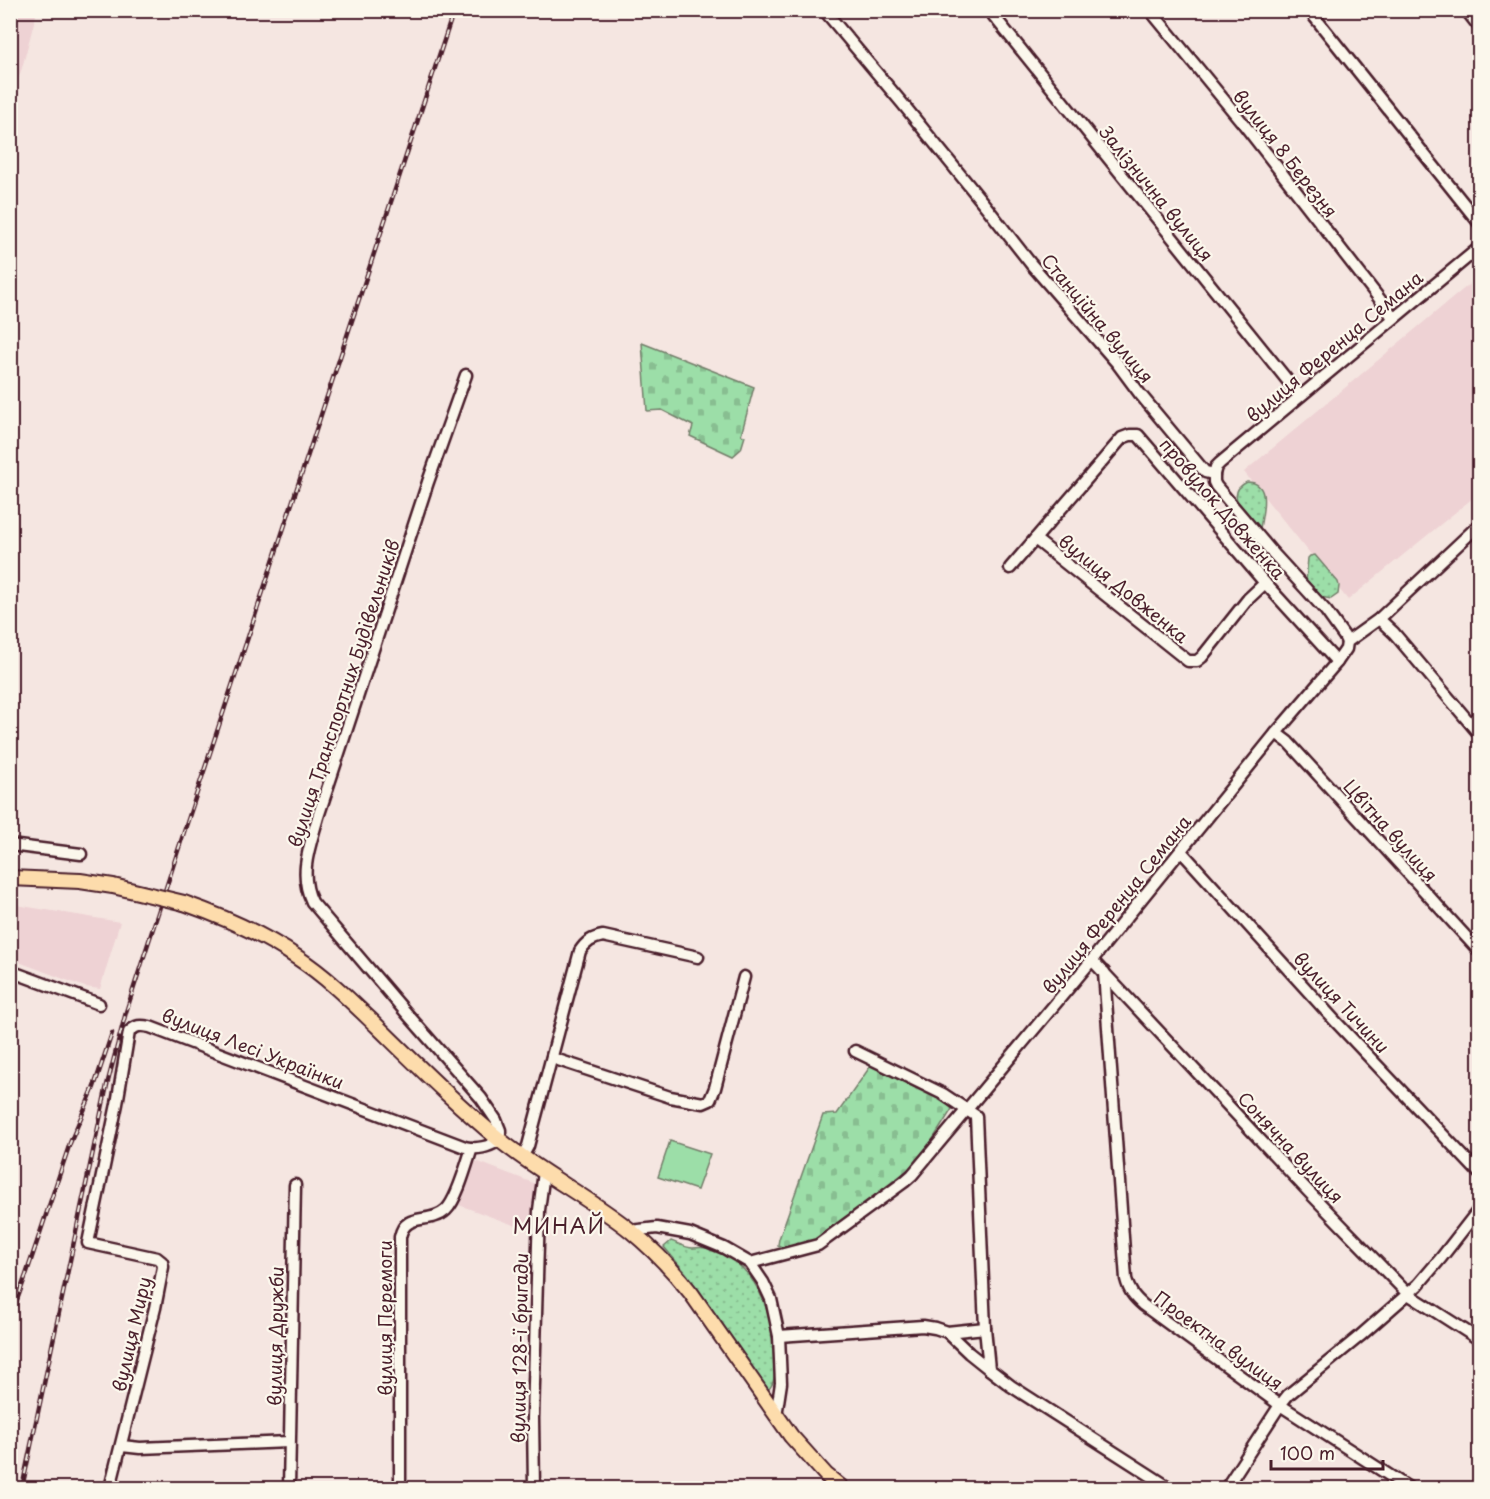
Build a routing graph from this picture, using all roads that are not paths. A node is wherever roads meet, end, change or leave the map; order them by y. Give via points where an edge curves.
1 (824, 10) edge
2 (989, 10) edge
3 (1150, 10) edge
4 (1309, 10) edge
5 (1466, 10) edge
6 (1479, 28) edge
7 (1479, 224) edge
8 (1479, 247) edge
9 (1393, 318) junction
10 (465, 375) dead end
11 (1300, 396) junction
12 (1214, 474) junction
13 (1479, 524) edge
14 (1035, 539) junction
15 (1010, 568) dead end
16 (1265, 583) junction
17 (1379, 619) junction
18 (1347, 642) junction
19 (1337, 662) junction
20 (1276, 733) junction
21 (1479, 735) edge
22 (10, 845) edge
23 (1181, 851) junction
24 (81, 854) dead end
25 (10, 878) edge
26 (1479, 952) edge
27 (698, 957) dead end
28 (1092, 960) junction
29 (10, 970) edge
30 (1104, 972) junction
31 (744, 977) dead end
32 (99, 1004) dead end
33 (855, 1051) dead end
34 (552, 1058) junction
35 (968, 1110) junction
36 (500, 1140) junction
37 (472, 1148) junction
38 (522, 1157) junction
39 (544, 1172) junction
40 (1479, 1174) edge
41 (295, 1185) dead end
42 (1479, 1208) edge
43 (630, 1231) junction
44 (88, 1243) joint
45 (750, 1263) junction
46 (1408, 1294) junction
47 (985, 1328) junction
48 (947, 1332) junction
49 (779, 1336) junction
50 (1479, 1340) edge
51 (989, 1369) junction
52 (1280, 1405) junction
53 (776, 1416) junction
54 (289, 1442) junction
55 (122, 1446) junction
56 (110, 1488) edge
57 (289, 1488) edge
58 (400, 1488) edge
59 (534, 1488) edge
60 (842, 1488) edge
61 (1170, 1488) edge
62 (1226, 1488) edge
63 (1409, 1488) edge

1 - 12 street, Станційна вулиця via 1205,472
2 - 11 street, Залізнична вулиця
3 - 9 street, вулиця 8 Березня
4 - 7 street
5 - 6 street
8 - 9 street, вулиця Ференца Семана
9 - 11 street, вулиця Ференца Семана
10 - 36 street, вулиця Транспортних Будівельників via 318,817 305,877 312,902 482,1098 496,1119
11 - 12 street, вулиця Ференца Семана via 1220,463
12 - 18 street, Станційна вулиця via 1214,482 1224,496 1326,611
13 - 17 street, вулиця Ференца Семана
14 - 15 street, провулок Довженка
14 - 16 street, вулиця Довженка via 1188,660 1202,657
14 - 16 street, провулок Довженка via 1122,438 1138,435
16 - 19 street, провулок Довженка
17 - 18 street, вулиця Ференца Семана
17 - 21 street
18 - 19 street, вулиця Ференца Семана
19 - 20 street, вулиця Ференца Семана
20 - 23 street, вулиця Ференца Семана
20 - 26 street, Цвітна вулиця
22 - 24 street
23 - 28 street, вулиця Ференца Семана
23 - 40 street, вулиця Тичини
25 - 36 main road, bridge via 113,886 184,903 238,924 299,958 334,985
27 - 34 street via 593,937 580,951
28 - 30 street, Сонячна вулиця
28 - 35 street, вулиця Ференца Семана
29 - 32 street
30 - 46 street, Сонячна вулиця
30 - 52 street, Проектна вулиця via 1129,1289 1143,1305
31 - 34 street via 715,1088 710,1100 703,1103 670,1097
33 - 35 street
34 - 38 street
35 - 45 street, вулиця Ференца Семана via 904,1182 826,1240
35 - 47 street via 976,1116
36 - 37 street via 488,1147
36 - 38 main road
37 - 44 street, вулиця Лесі Українки via 150,1027 135,1026 129,1032
37 - 58 street, вулиця Перемоги via 448,1209 431,1218 410,1222 401,1231
38 - 39 main road
39 - 43 main road
39 - 59 street, вулиця 128-ї бригади via 539,1210
41 - 54 street, вулиця Дружби
42 - 46 street
43 - 45 street via 657,1228 690,1234
43 - 53 main road via 679,1278
44 - 55 street, вулиця Миру via 157,1258 163,1264
45 - 49 street via 771,1299
46 - 50 street, Сонячна вулиця
46 - 52 street
47 - 48 street
47 - 51 street
48 - 49 street via 923,1326
48 - 51 street
49 - 53 street via 781,1383
51 - 61 street
52 - 62 street
52 - 63 street, Проектна вулиця
53 - 60 main road via 808,1456
54 - 55 street
54 - 57 street, вулиця Дружби
55 - 56 street, вулиця Миру

